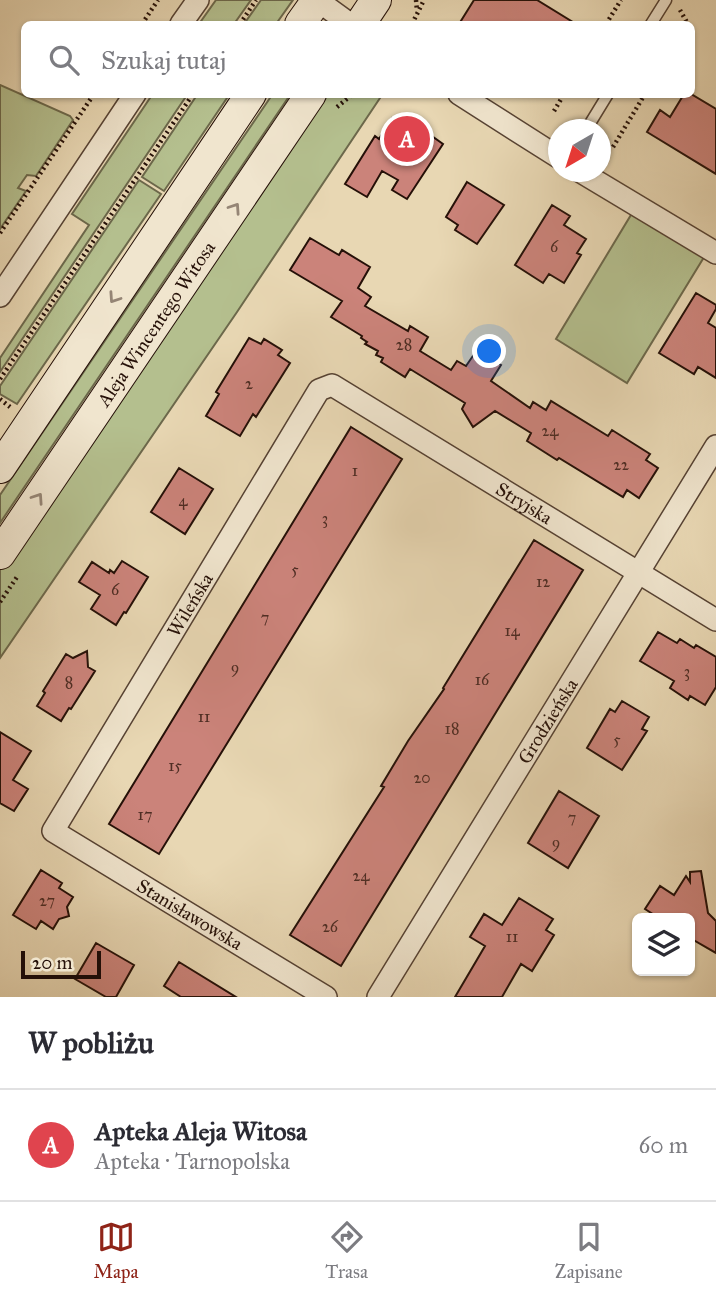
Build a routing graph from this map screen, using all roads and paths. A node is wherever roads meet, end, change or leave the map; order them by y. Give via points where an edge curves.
1 (158, 0) edge
2 (198, 0) edge
3 (256, 0) edge
4 (317, 0) edge
5 (376, 0) edge
6 (416, 0) edge
7 (424, 0) edge
8 (621, 0) edge
9 (666, 0) edge
10 (417, 16) junction
11 (144, 21) edge
12 (183, 21) edge
13 (242, 21) edge
14 (302, 21) edge
15 (346, 21) edge
16 (362, 21) edge
17 (414, 21) edge
18 (608, 21) edge
19 (653, 21) edge
20 (91, 98) edge
21 (132, 98) edge
22 (190, 98) edge
23 (248, 98) edge
24 (308, 98) edge
25 (465, 98) edge
26 (562, 98) edge
27 (606, 98) edge
28 (643, 98) edge
29 (554, 111) dead end
30 (593, 119) edge
31 (613, 146) dead end
32 (548, 152) edge
33 (598, 182) edge
34 (0, 233) edge
35 (716, 253) edge
36 (0, 296) edge
37 (0, 379) edge
38 (332, 385) joint
39 (716, 446) edge
40 (0, 468) edge
41 (0, 554) edge
42 (639, 573) junction
43 (716, 620) edge
44 (53, 831) joint
45 (326, 997) edge
46 (377, 997) edge

1 - 11 path
2 - 12 street
3 - 13 path
4 - 14 street
4 - 15 street
5 - 16 street
6 - 10 path
7 - 10 path
8 - 18 path
9 - 19 lane
10 - 17 path
20 - 34 path
21 - 36 street
22 - 37 path
23 -> 40 street
41 -> 24 street, Aleja Wincentego Witosa
25 - 32 street
26 - 29 path
27 - 30 lane
28 - 31 path
33 - 35 street
38 - 42 street, Stryjska
38 - 44 street, Wileńska via 318,390
39 - 42 street, Grodzieńska
42 - 43 street, Stryjska
42 - 46 street, Grodzieńska
44 - 45 street, Stanisławowska

